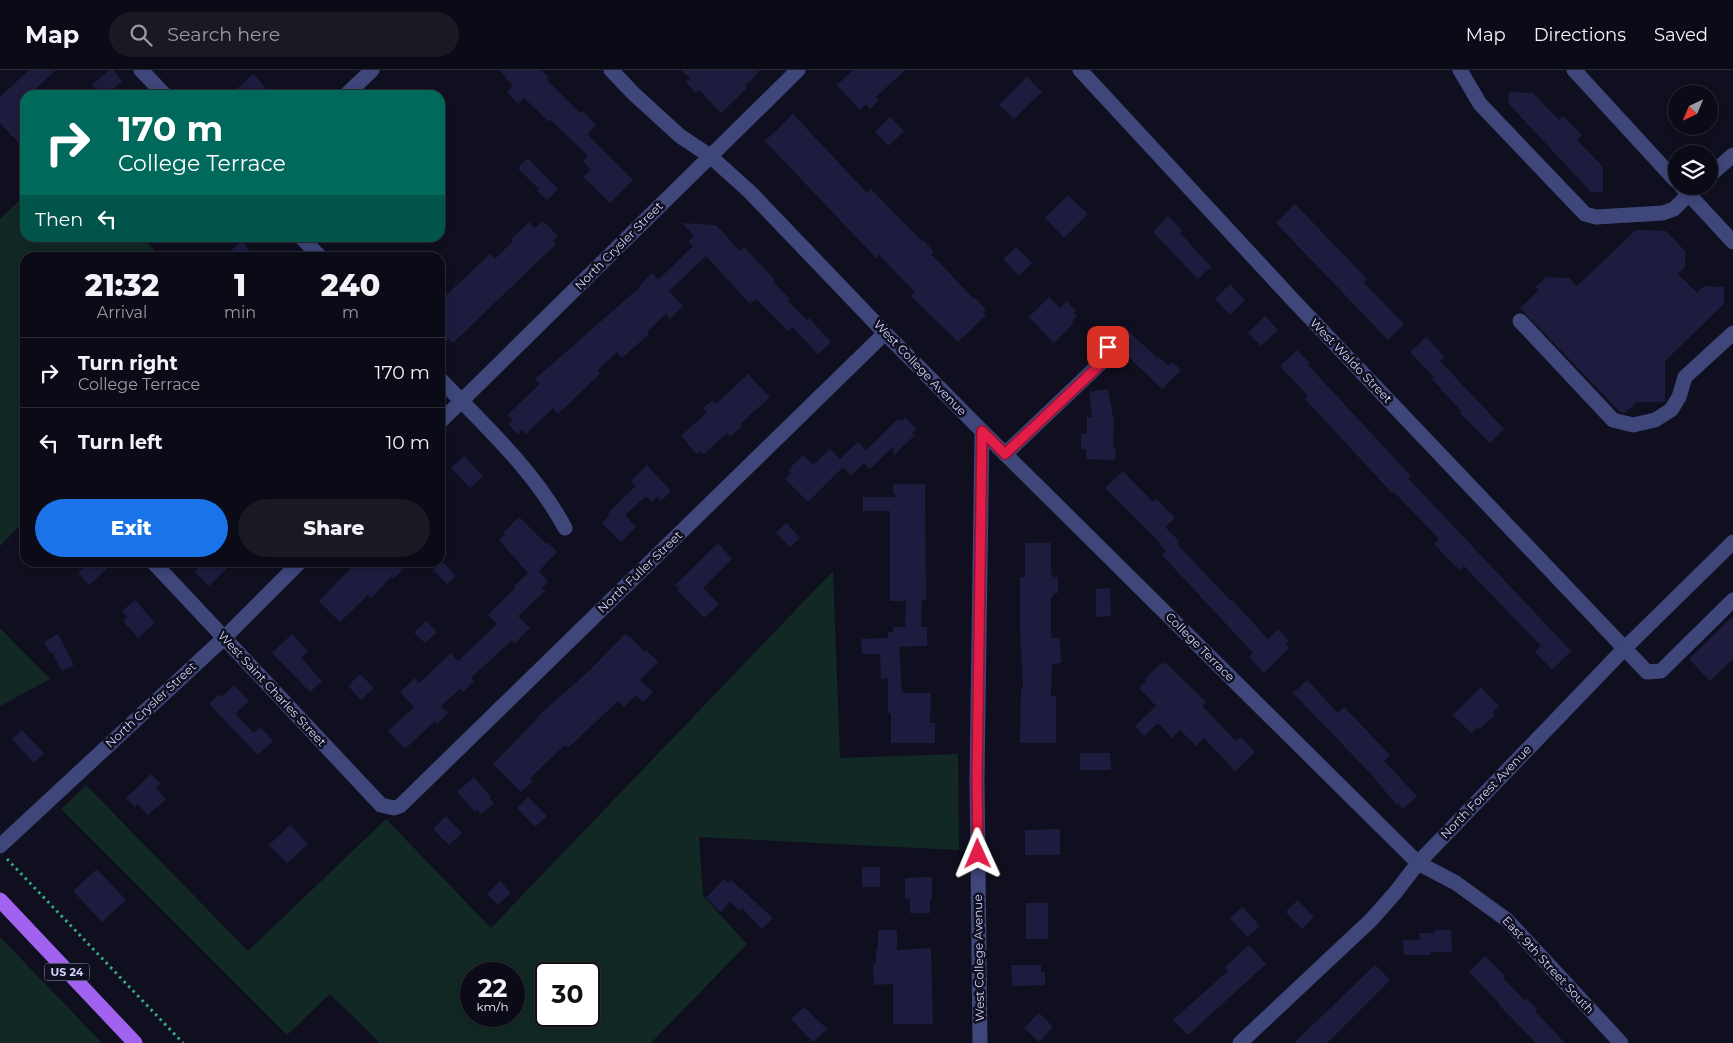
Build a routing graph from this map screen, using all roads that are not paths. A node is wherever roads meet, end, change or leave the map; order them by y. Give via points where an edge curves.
1 (141, 70) edge
2 (372, 70) edge
3 (612, 70) edge
4 (798, 70) edge
5 (1080, 70) edge
6 (1460, 70) edge
7 (1574, 70) edge
8 (160, 90) edge
9 (351, 90) edge
10 (1733, 155) edge
11 (710, 156) junction
12 (1718, 168) edge
13 (1668, 172) edge
14 (1684, 195) edge
15 (1694, 195) edge
16 (306, 242) edge
17 (1733, 242) edge
18 (316, 252) edge
19 (1520, 321) dead end
20 (1733, 333) edge
21 (885, 334) junction
22 (1103, 334) dead end
23 (445, 385) edge
24 (461, 401) junction
25 (445, 417) edge
26 (982, 431) junction
27 (1005, 454) junction
28 (565, 528) dead end
29 (1733, 542) edge
30 (158, 567) edge
31 (295, 567) edge
32 (1733, 600) edge
33 (224, 638) junction
34 (1624, 649) junction
35 (394, 808) joint
36 (3, 852) edge
37 (1418, 863) junction
38 (0, 900) edge
39 (135, 1043) edge
40 (980, 1043) edge
41 (1240, 1043) edge
42 (1620, 1043) edge

1 - 8 street
2 - 9 street
3 - 11 street, West College Avenue via 680,136
4 - 11 street, North Crysler Street
5 - 34 street, West Waldo Street
6 - 14 street via 1480,104 1585,214 1596,217 1663,213 1674,209
7 - 13 street
10 - 12 street
11 - 21 street, West College Avenue via 750,192
11 - 24 street, North Crysler Street
15 - 17 street
16 - 18 street
19 - 20 street via 1613,420 1633,425 1655,420 1671,410 1685,377
21 - 26 street, West College Avenue
21 - 35 street, North Fuller Street via 400,806
22 - 27 street via 1108,347 1105,360
23 - 24 street
24 - 25 street, North Crysler Street
24 - 28 street via 530,474
26 - 27 street, College Terrace
26 - 40 street, West College Avenue via 977,779
27 - 37 street, College Terrace
29 - 34 street, North Forest Avenue
30 - 33 street, West Saint Charles Street
31 - 33 street, North Crysler Street
32 - 34 street, West Waldo Street via 1661,671 1647,672
33 - 35 street, West Saint Charles Street via 382,806
33 - 36 street, North Crysler Street
34 - 37 street, North Forest Avenue
37 - 41 street, North Forest Avenue via 1371,920
37 - 42 street, East 9th Street South via 1456,883 1507,920
38 - 39 main road, US 24

